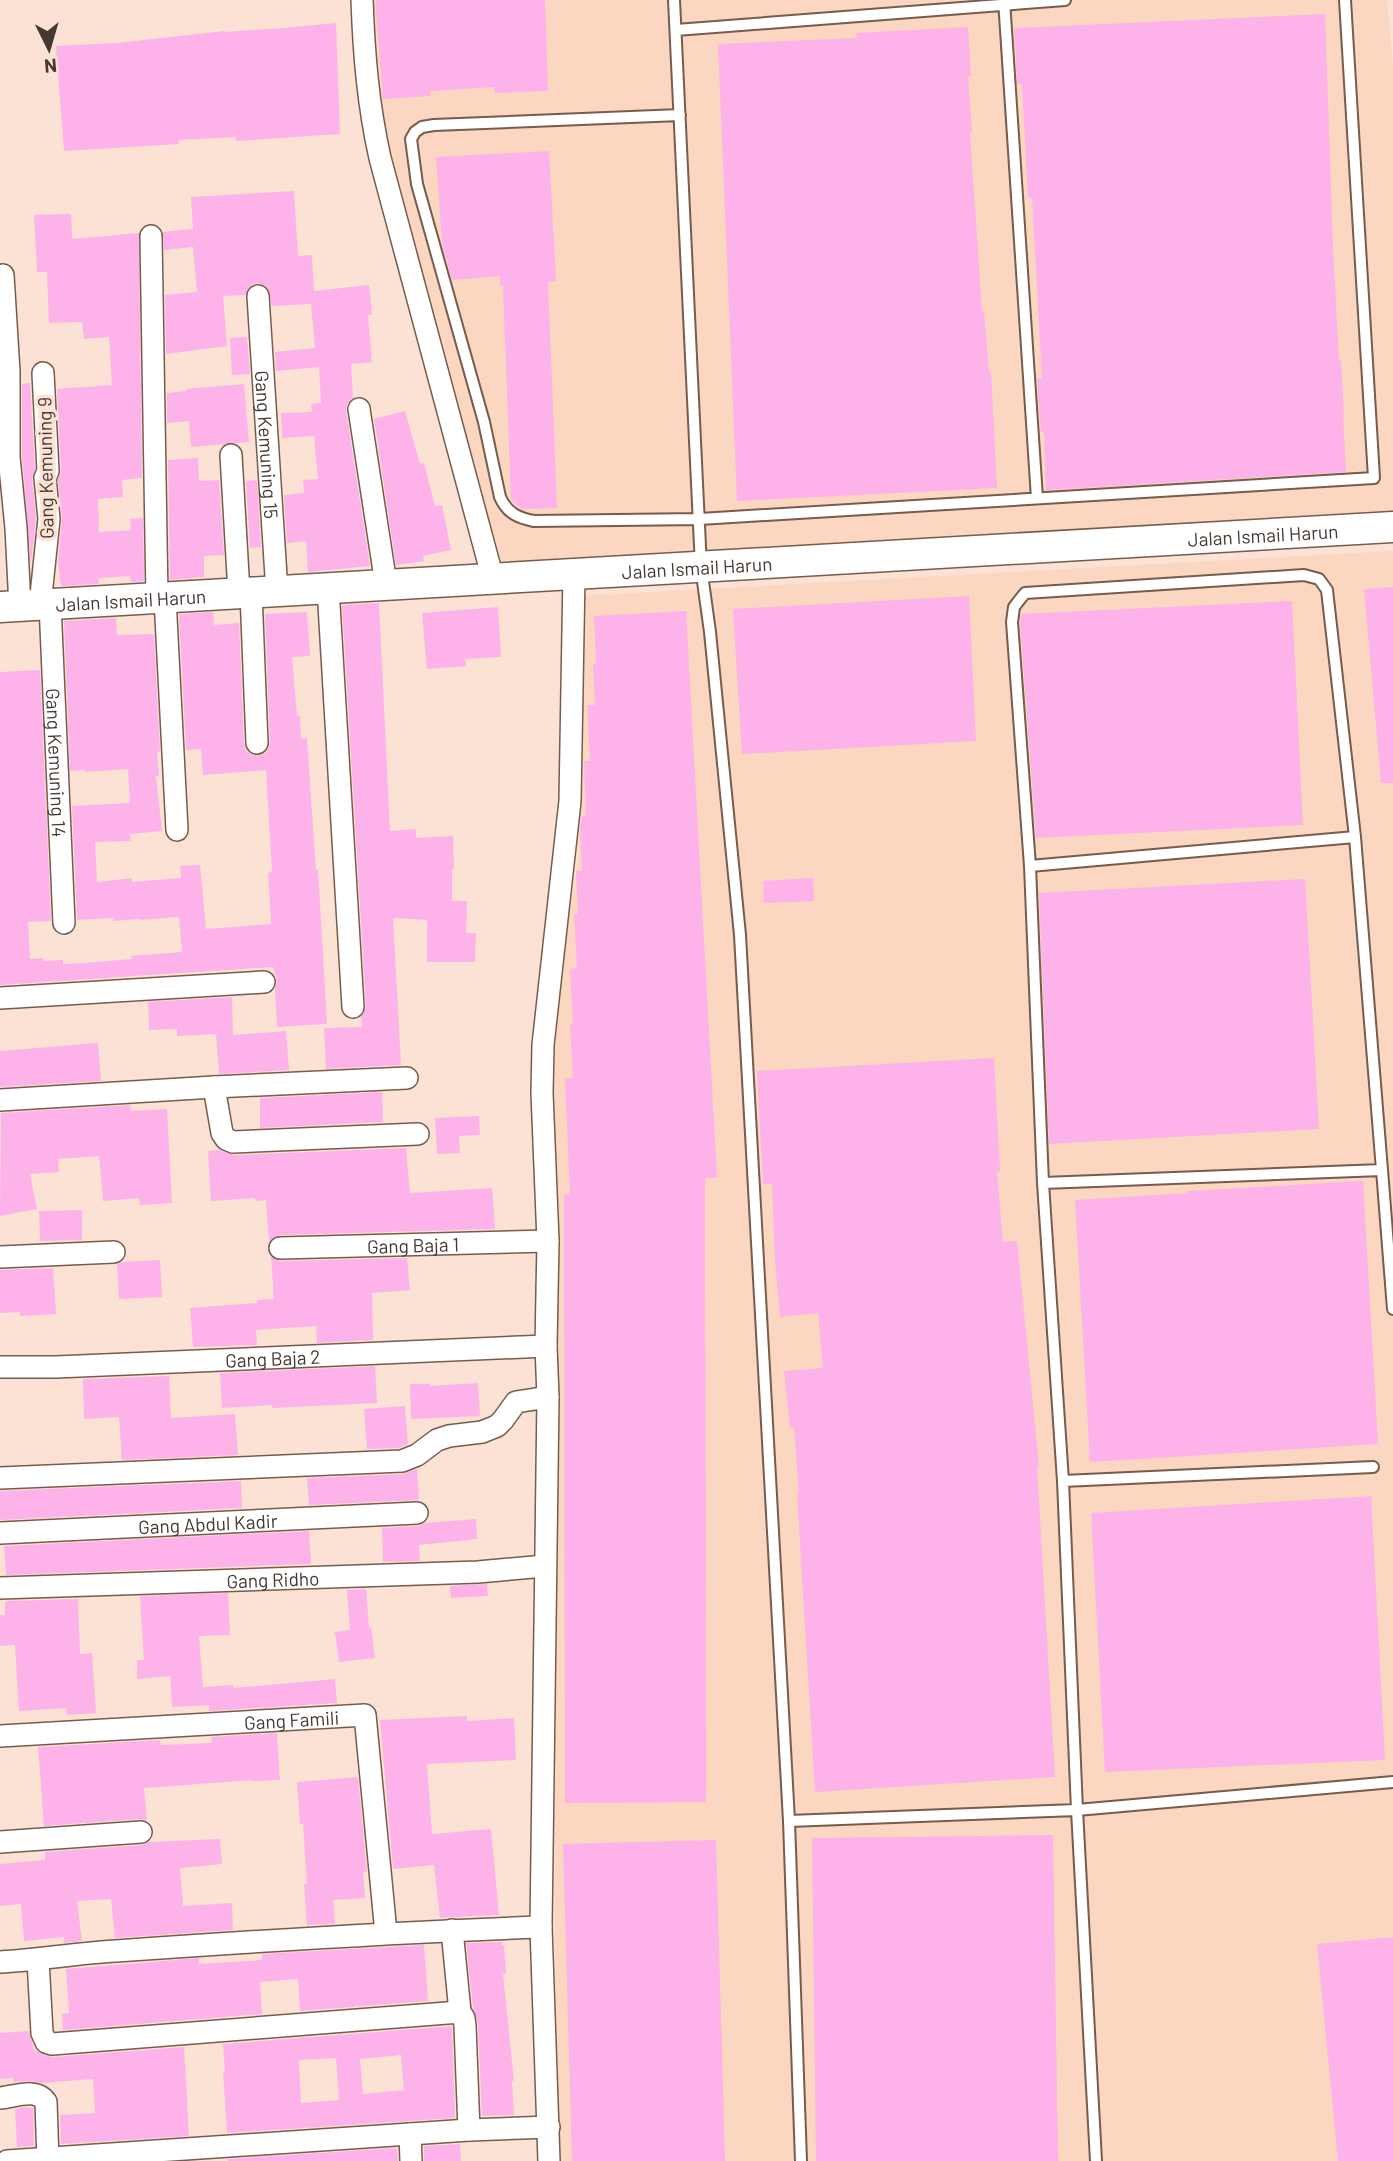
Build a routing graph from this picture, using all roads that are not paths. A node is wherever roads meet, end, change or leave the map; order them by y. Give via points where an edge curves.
1 (362, 0) edge
2 (674, 0) edge
3 (1065, 0) edge
4 (1345, 0) edge
5 (1004, 2) edge
6 (676, 30) junction
7 (680, 115) junction
8 (151, 236) dead end
9 (4, 275) dead end
10 (258, 296) dead end
11 (43, 373) dead end
12 (359, 410) dead end
13 (231, 455) dead end
14 (1037, 498) junction
15 (700, 519) junction
16 (1393, 527) edge
17 (701, 567) junction
18 (574, 574) junction
19 (493, 579) junction
20 (386, 584) junction
21 (328, 588) junction
22 (256, 592) junction
23 (161, 598) junction
24 (27, 606) edge
25 (257, 743) dead end
26 (177, 830) dead end
27 (1354, 837) junction
28 (1030, 866) junction
29 (64, 923) dead end
30 (264, 982) dead end
31 (0, 998) edge
32 (353, 1007) dead end
33 (407, 1078) dead end
34 (214, 1087) junction
35 (0, 1100) edge
36 (418, 1134) dead end
37 (1382, 1170) junction
38 (1043, 1183) junction
39 (548, 1241) junction
40 (280, 1248) dead end
41 (114, 1252) dead end
42 (0, 1257) edge
43 (1393, 1309) edge
44 (546, 1346) junction
45 (0, 1367) edge
46 (531, 1400) junction
47 (1373, 1466) dead end
48 (0, 1478) edge
49 (1063, 1481) junction
50 (417, 1513) dead end
51 (0, 1533) edge
52 (545, 1566) junction
53 (0, 1588) edge
54 (0, 1736) edge
55 (1393, 1782) edge
56 (1077, 1810) junction
57 (789, 1821) junction
58 (141, 1832) dead end
59 (0, 1842) edge
60 (541, 1927) junction
61 (452, 1930) junction
62 (386, 1933) junction
63 (38, 1960) junction
64 (0, 1962) edge
65 (460, 2012) junction
66 (0, 2098) edge
67 (549, 2127) junction
68 (469, 2130) junction
69 (410, 2134) junction
70 (48, 2160) edge
71 (7, 2161) edge
72 (411, 2161) edge
73 (549, 2161) edge
74 (801, 2161) edge
75 (1097, 2161) edge

1 - 19 street via 368,94 380,158
2 - 6 lane
3 - 5 lane
4 - 14 lane via 1374,478
5 - 6 lane
5 - 14 lane
6 - 7 lane
7 - 15 lane
7 - 15 lane via 434,125 422,127 411,139 417,184 504,505 511,513 534,521
8 - 23 street
9 - 24 street via 9,457
10 - 22 street, Gang Kemuning 15
11 - 24 street, Gang Kemuning 9 via 49,519
12 - 20 street
13 - 22 street
14 - 15 lane
15 - 17 lane
16 - 17 street, Jalan Ismail Harun
17 - 18 street, Jalan Ismail Harun
17 - 57 lane via 740,935
18 - 19 street, Jalan Ismail Harun
18 - 39 street via 570,801 543,1045
19 - 20 street, Jalan Ismail Harun
20 - 21 street, Jalan Ismail Harun
21 - 22 street, Jalan Ismail Harun
21 - 32 street
22 - 23 street, Jalan Ismail Harun
22 - 25 street
23 - 24 street, Jalan Ismail Harun
23 - 26 street
24 - 29 street, Gang Kemuning 14
27 - 28 lane
27 - 28 lane via 1327,590 1319,579 1304,575 1026,593 1014,607 1012,622
27 - 37 lane
28 - 38 lane
30 - 31 street
33 - 34 street
34 - 35 street
34 - 36 street via 222,1133 233,1142
37 - 38 lane
37 - 43 lane
38 - 49 lane
39 - 40 street, Gang Baja 1
39 - 44 street
41 - 42 street
44 - 45 street, Gang Baja 2
44 - 46 street
46 - 48 street via 497,1426 437,1440 402,1461
46 - 52 street
47 - 49 lane
49 - 56 lane
50 - 51 street, Gang Abdul Kadir
52 - 53 street, Gang Ridho
52 - 60 street
54 - 62 street, Gang Famili via 365,1715
55 - 56 lane
56 - 57 lane
56 - 75 lane
57 - 74 lane
58 - 59 street
60 - 61 street
60 - 67 street
61 - 62 street
61 - 65 street
62 - 63 street
63 - 64 street
63 - 65 street via 42,2033 52,2044
65 - 68 street via 465,2026
66 - 70 street via 43,2096
67 - 68 street
67 - 73 street
68 - 69 street
69 - 70 street
69 - 72 street
70 - 71 street

